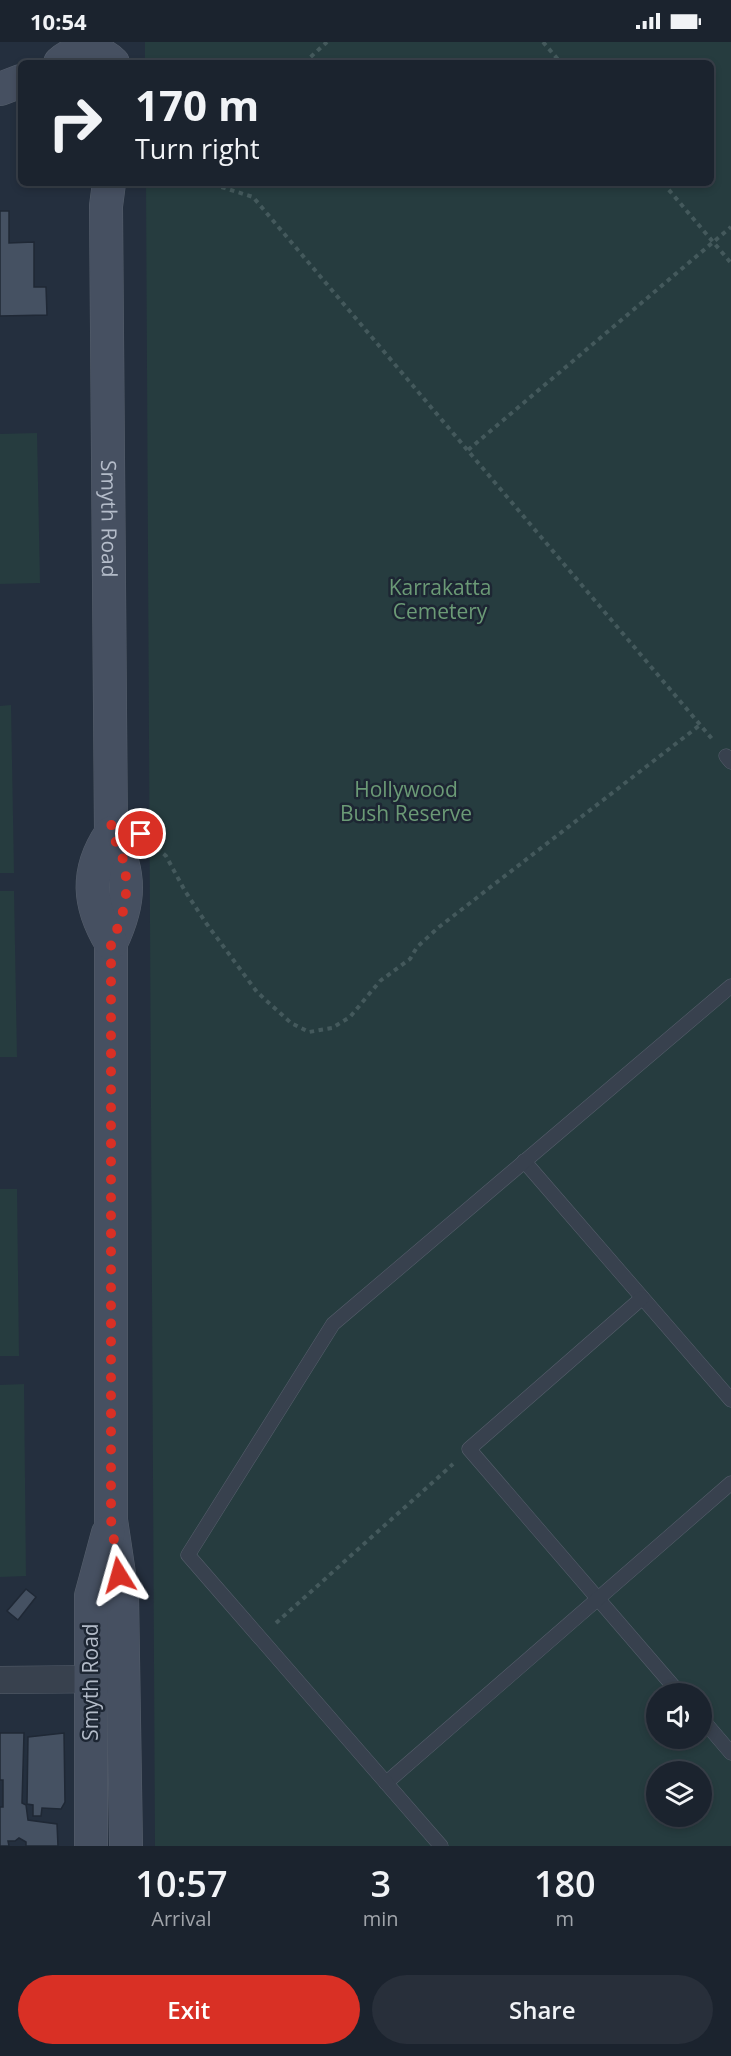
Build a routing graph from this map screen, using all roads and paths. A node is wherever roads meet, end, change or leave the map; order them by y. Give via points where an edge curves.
1 (113, 42) edge
2 (327, 42) edge
3 (543, 42) edge
4 (64, 55) edge
5 (110, 60) edge
6 (115, 60) edge
7 (307, 60) edge
8 (558, 60) edge
9 (18, 82) edge
10 (0, 90) edge
11 (0, 98) edge
12 (18, 104) edge
13 (218, 186) edge
14 (666, 186) edge
15 (103, 191) edge
16 (731, 227) edge
17 (714, 242) junction
18 (731, 263) edge
19 (468, 450) junction
20 (700, 725) junction
21 (729, 759) edge
22 (111, 829) junction
23 (731, 986) edge
24 (524, 1161) junction
25 (642, 1298) junction
26 (731, 1400) edge
27 (470, 1449) junction
28 (731, 1483) edge
29 (111, 1520) junction
30 (598, 1599) junction
31 (260, 1638) junction
32 (123, 1678) junction
33 (90, 1679) junction
34 (0, 1680) edge
35 (671, 1683) edge
36 (712, 1731) edge
37 (731, 1753) edge
38 (386, 1783) junction
39 (91, 1846) edge
40 (126, 1846) edge
41 (441, 1846) edge

1 - 6 main road
2 - 7 path
3 - 8 path
4 - 5 main road via 92,52
9 - 10 main road
11 - 12 main road
13 - 19 path via 253,196
14 - 17 path
15 - 22 main road, Smyth Road
16 - 17 path
17 - 18 path
17 - 19 path
19 - 20 path
20 - 21 path
20 - 22 path via 439,927 417,946 410,959 380,981 350,1017 332,1029 309,1032 291,1023 257,992 184,891 166,856 141,834
22 - 29 main road, Smyth Road via 122,855 126,890 125,908 111,943
23 - 24 lane
24 - 25 lane
24 - 31 lane via 333,1324 188,1555
25 - 26 lane
25 - 27 lane
27 - 30 lane
27 - 31 path
28 - 30 lane
29 - 32 main road, Smyth Road via 122,1594
29 - 33 main road, Smyth Road via 91,1596
30 - 35 lane
30 - 38 lane
31 - 38 lane
32 - 33 street
32 - 40 main road, Smyth Road
33 - 34 street
33 - 39 main road, Smyth Road
36 - 37 lane
38 - 41 lane

